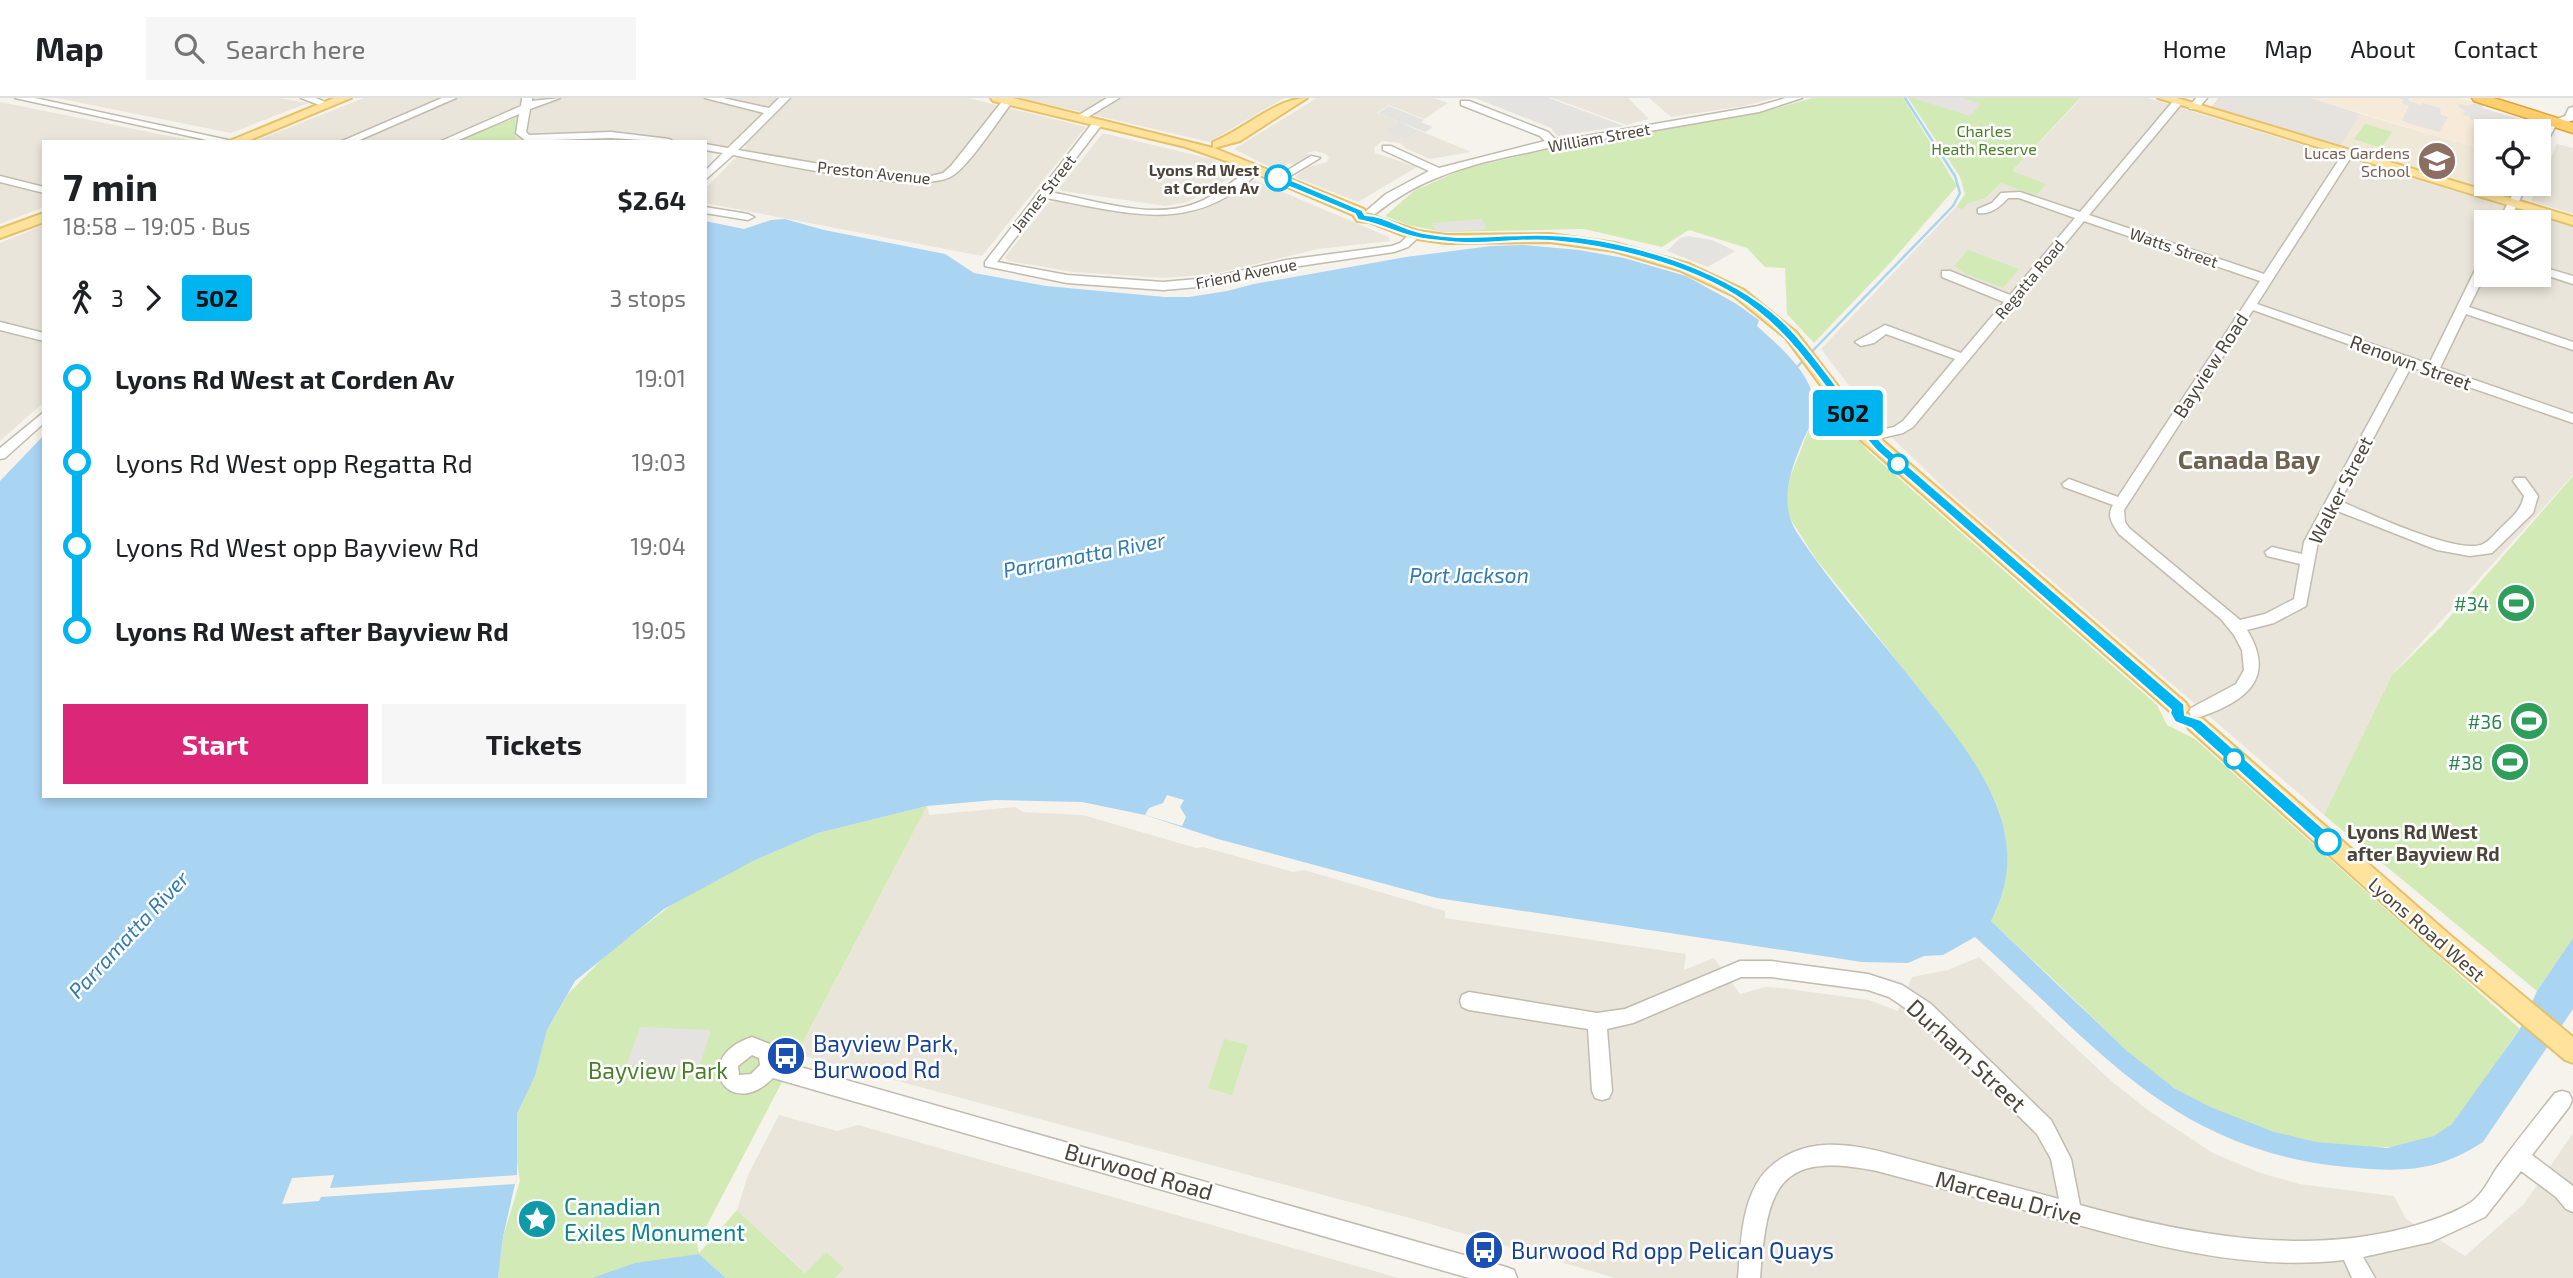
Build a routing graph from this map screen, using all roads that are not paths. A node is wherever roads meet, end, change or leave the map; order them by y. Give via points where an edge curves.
1 (20, 98) edge
2 (306, 98) edge
3 (345, 98) edge
4 (450, 98) edge
5 (555, 98) edge
6 (710, 98) edge
7 (785, 98) edge
8 (1114, 98) edge
9 (1301, 98) edge
10 (1797, 98) edge
11 (2164, 98) edge
12 (2479, 98) edge
13 (2493, 98) edge
14 (1002, 99) edge
15 (527, 102) edge
16 (2178, 102) junction
17 (1465, 103) dead end
18 (2198, 103) edge
19 (327, 105) junction
20 (771, 112) junction
21 (1079, 118) junction
22 (2568, 121) edge
23 (1098, 122) junction
24 (223, 140) edge
25 (238, 140) edge
26 (350, 140) edge
27 (448, 140) edge
28 (652, 140) edge
29 (1552, 142) junction
30 (707, 147) edge
31 (1387, 148) dead end
32 (731, 151) junction
33 (1220, 151) junction
34 (2348, 154) junction
35 (1315, 158) dead end
36 (1257, 169) junction
37 (1435, 170) junction
38 (707, 175) edge
39 (1278, 178) junction
40 (0, 179) edge
41 (42, 190) edge
42 (1044, 194) junction
43 (2517, 196) edge
44 (2513, 203) junction
45 (707, 210) edge
46 (2509, 210) edge
47 (1982, 211) dead end
48 (1367, 214) junction
49 (2082, 216) junction
50 (748, 217) dead end
51 (42, 218) edge
52 (2573, 221) edge
53 (0, 234) edge
54 (1415, 235) junction
55 (989, 264) joint
56 (2551, 273) edge
57 (1946, 274) dead end
58 (2266, 279) junction
59 (2573, 280) edge
60 (2474, 286) edge
61 (2011, 300) junction
62 (2249, 305) junction
63 (2463, 309) junction
64 (0, 326) edge
65 (42, 336) edge
66 (1861, 342) dead end
67 (2573, 346) edge
68 (1963, 358) junction
69 (2408, 360) junction
70 (2433, 370) junction
71 (42, 418) edge
72 (2573, 419) edge
73 (1868, 437) junction
74 (0, 455) edge
75 (2521, 481) dead end
76 (2069, 484) dead end
77 (2121, 503) junction
78 (2331, 503) junction
79 (2272, 552) dead end
80 (2307, 561) junction
81 (2238, 626) junction
82 (2190, 714) junction
83 (1469, 1001) dead end
84 (1597, 1022) junction
85 (2570, 1050) edge
86 (770, 1068) dead end
87 (1602, 1091) dead end
88 (2562, 1100) dead end
89 (2519, 1157) junction
90 (2573, 1202) edge
91 (2071, 1213) junction
92 (2359, 1270) edge
93 (1506, 1278) edge
94 (1749, 1278) edge

1 - 24 street
2 - 19 street
3 - 19 main road
4 - 26 street
5 - 15 street
6 - 20 street
7 - 20 street
8 - 21 street
9 - 33 main road
10 - 29 street, William Street via 1723,116
11 - 16 main road
12 - 22 highway
13 - 22 highway
14 - 21 main road, Lyons Road West
14 - 32 street, Preston Avenue via 959,162 938,179 788,163
15 - 27 street
15 - 28 street via 521,133 526,138 611,135
16 - 18 main road
16 - 49 street, Regatta Road
17 - 29 street via 1544,134
18 - 34 main road
19 - 25 main road
20 - 32 street
21 - 23 main road, Lyons Road West
23 - 33 main road, Lyons Road West
23 - 42 street, James Street
29 - 37 street, William Street
30 - 32 street, Preston Avenue
31 - 37 street
32 - 38 street
33 - 36 main road, Lyons Road West
34 - 44 main road
34 - 58 street, Bayview Road
35 - 39 street
36 - 39 main road, Lyons Road West
36 - 42 street via 1222,195 1178,210 1141,210
37 - 48 street, William Street via 1399,188
39 - 48 main road, Lyons Road West
40 - 41 street
42 - 55 street, James Street
43 - 44 street
44 - 46 street
44 - 52 main road
45 - 50 street
47 - 49 street, Watts Street via 2015,193
48 - 54 main road, Lyons Road West
49 - 58 street, Watts Street
49 - 61 street, Regatta Road
51 - 53 main road
54 - 55 street, Friend Avenue via 1394,249 1163,286 1067,279
54 - 73 main road, Lyons Road West via 1455,240 1574,240 1660,258 1698,273 1739,293 1777,321
56 - 59 street
57 - 61 street
58 - 62 street, Bayview Road
60 - 63 street
61 - 68 street, Regatta Road
62 - 69 street, Renown Street
62 - 77 street, Bayview Road
63 - 67 street
63 - 70 street
64 - 65 street
66 - 68 street via 1885,329
68 - 73 street, Regatta Road via 1908,424
69 - 70 street, Renown Street
69 - 78 street, Walker Street
70 - 72 street, Renown Street
71 - 74 street
73 - 82 main road, Lyons Road West
75 - 78 street via 2531,496 2528,510 2487,549 2470,551 2442,546
76 - 77 street
77 - 81 street via 2116,516 2124,531
78 - 80 street, Walker Street via 2311,542
79 - 80 street
80 - 81 street, Walker Street via 2301,601 2269,619
81 - 82 street via 2252,660 2250,679 2234,694
82 - 85 main road, Lyons Road West
83 - 84 street, Durham Street
84 - 87 street
84 - 91 street, Durham Street via 1626,1017 1740,969 1854,980 1895,991 1924,1010 2044,1127 2066,1167
86 - 93 street, Burwood Road
88 - 89 street, Marceau Drive
89 - 90 street
89 - 92 street, Marceau Drive via 2480,1208
91 - 92 street, Marceau Drive via 2216,1252
91 - 94 street, Marceau Drive via 1867,1158 1824,1153 1779,1171 1768,1185 1758,1207

